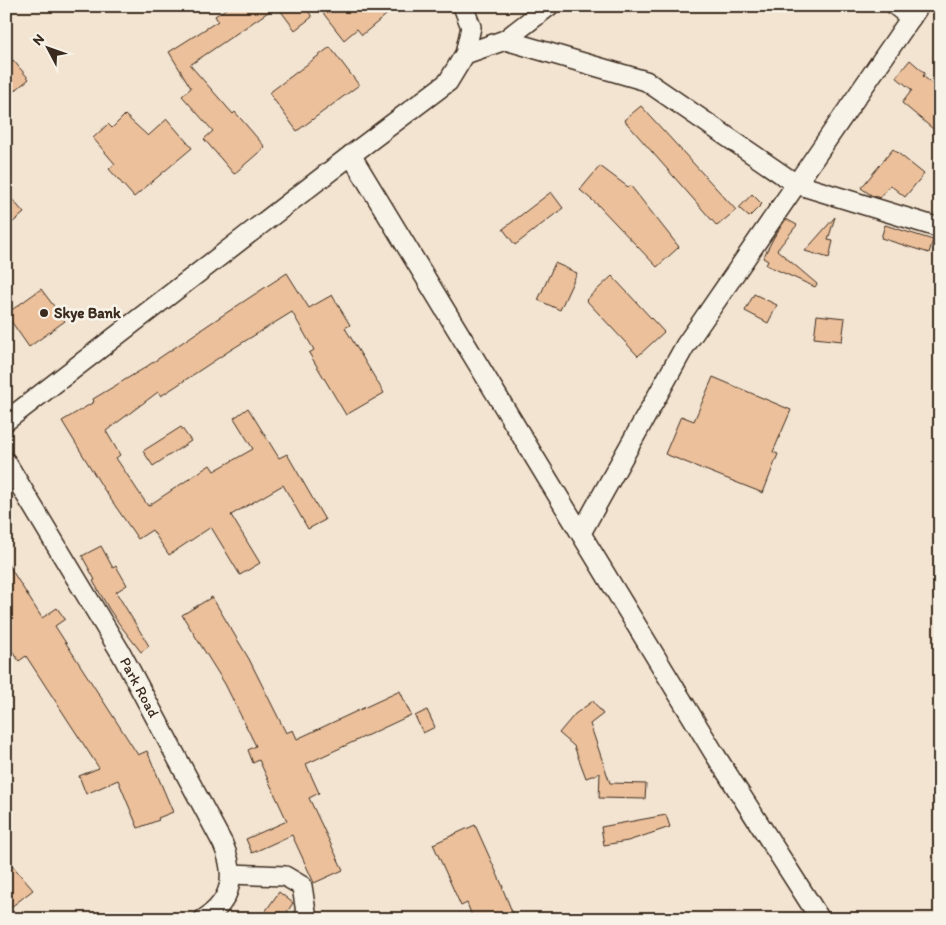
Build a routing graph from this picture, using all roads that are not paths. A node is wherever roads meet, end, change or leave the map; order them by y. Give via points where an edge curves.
1 (463, 6) edge
2 (549, 6) edge
3 (896, 6) edge
4 (915, 12) edge
5 (505, 40) junction
6 (465, 54) junction
7 (350, 155) junction
8 (796, 184) junction
9 (940, 228) edge
10 (6, 420) edge
11 (6, 462) edge
12 (581, 533) junction
13 (231, 874) junction
14 (204, 919) edge
15 (307, 919) edge
16 (820, 919) edge

1 - 6 street via 471,27
2 - 5 street
3 - 4 street
4 - 8 street
5 - 6 street
5 - 8 street via 646,81
6 - 7 street via 448,82
7 - 10 street
7 - 12 street
8 - 9 street
8 - 12 street via 685,346
11 - 13 street, Park Road via 121,653 223,844
12 - 16 street via 714,753
13 - 14 street, Park Road via 224,900
13 - 15 street via 286,876 302,886

